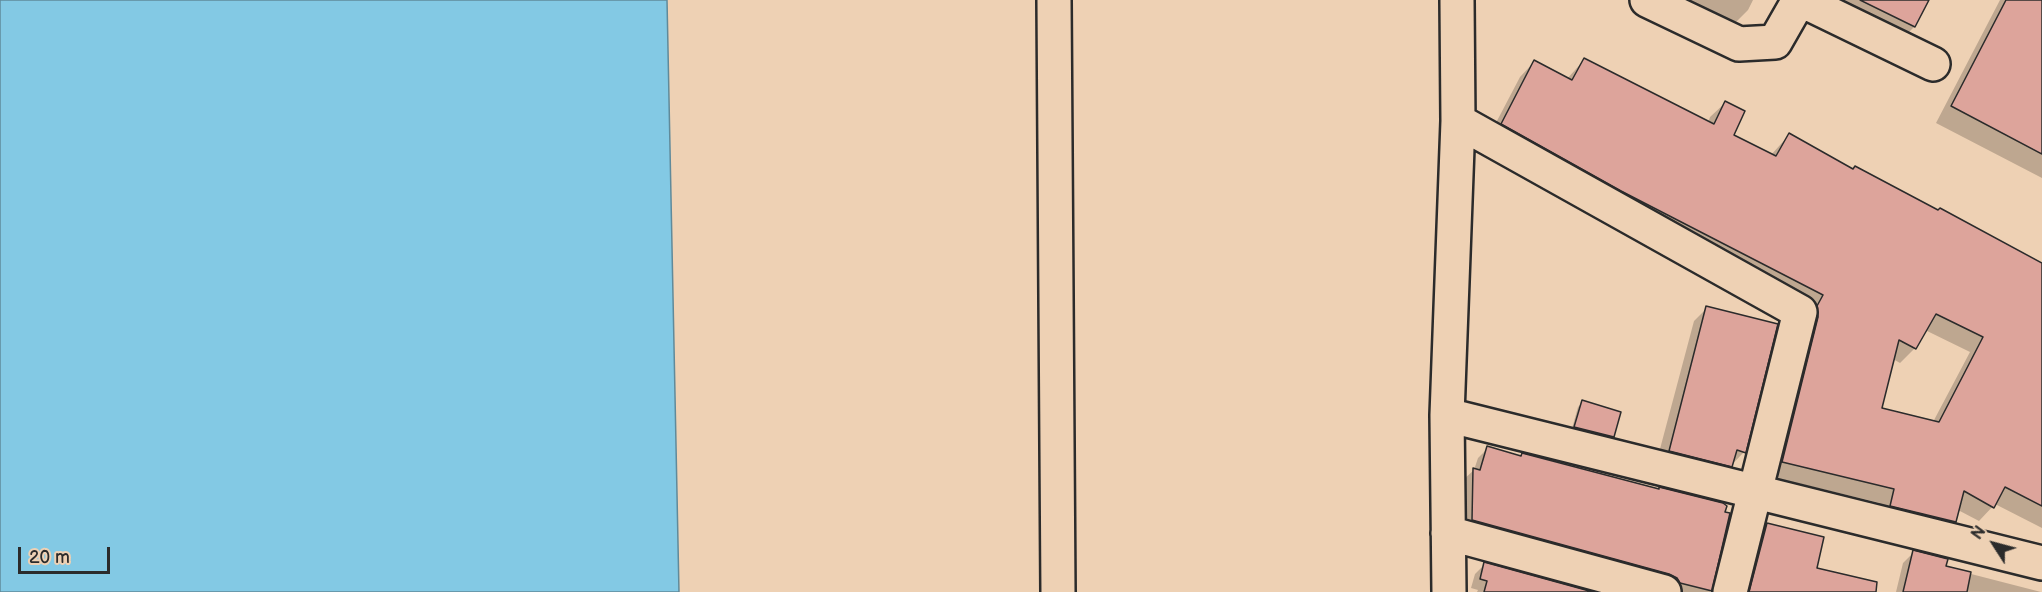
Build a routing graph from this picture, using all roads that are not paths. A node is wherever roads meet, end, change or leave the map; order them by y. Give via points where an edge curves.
1 (1054, 0) edge
2 (1457, 0) edge
3 (1647, 0) edge
4 (1800, 0) edge
5 (1933, 64) dead end
6 (1458, 121) junction
7 (1447, 415) junction
8 (1755, 490) junction
9 (1448, 533) junction
10 (2042, 563) edge
11 (1058, 592) edge
12 (1449, 592) edge
13 (1664, 592) edge
14 (1730, 592) edge

1 - 11 street
2 - 6 street
3 - 4 street via 1739,44 1775,42
4 - 5 street
6 - 7 street
6 - 8 street via 1800,312
7 - 8 street
7 - 9 street
8 - 10 street
8 - 14 street
9 - 12 street
9 - 13 street

